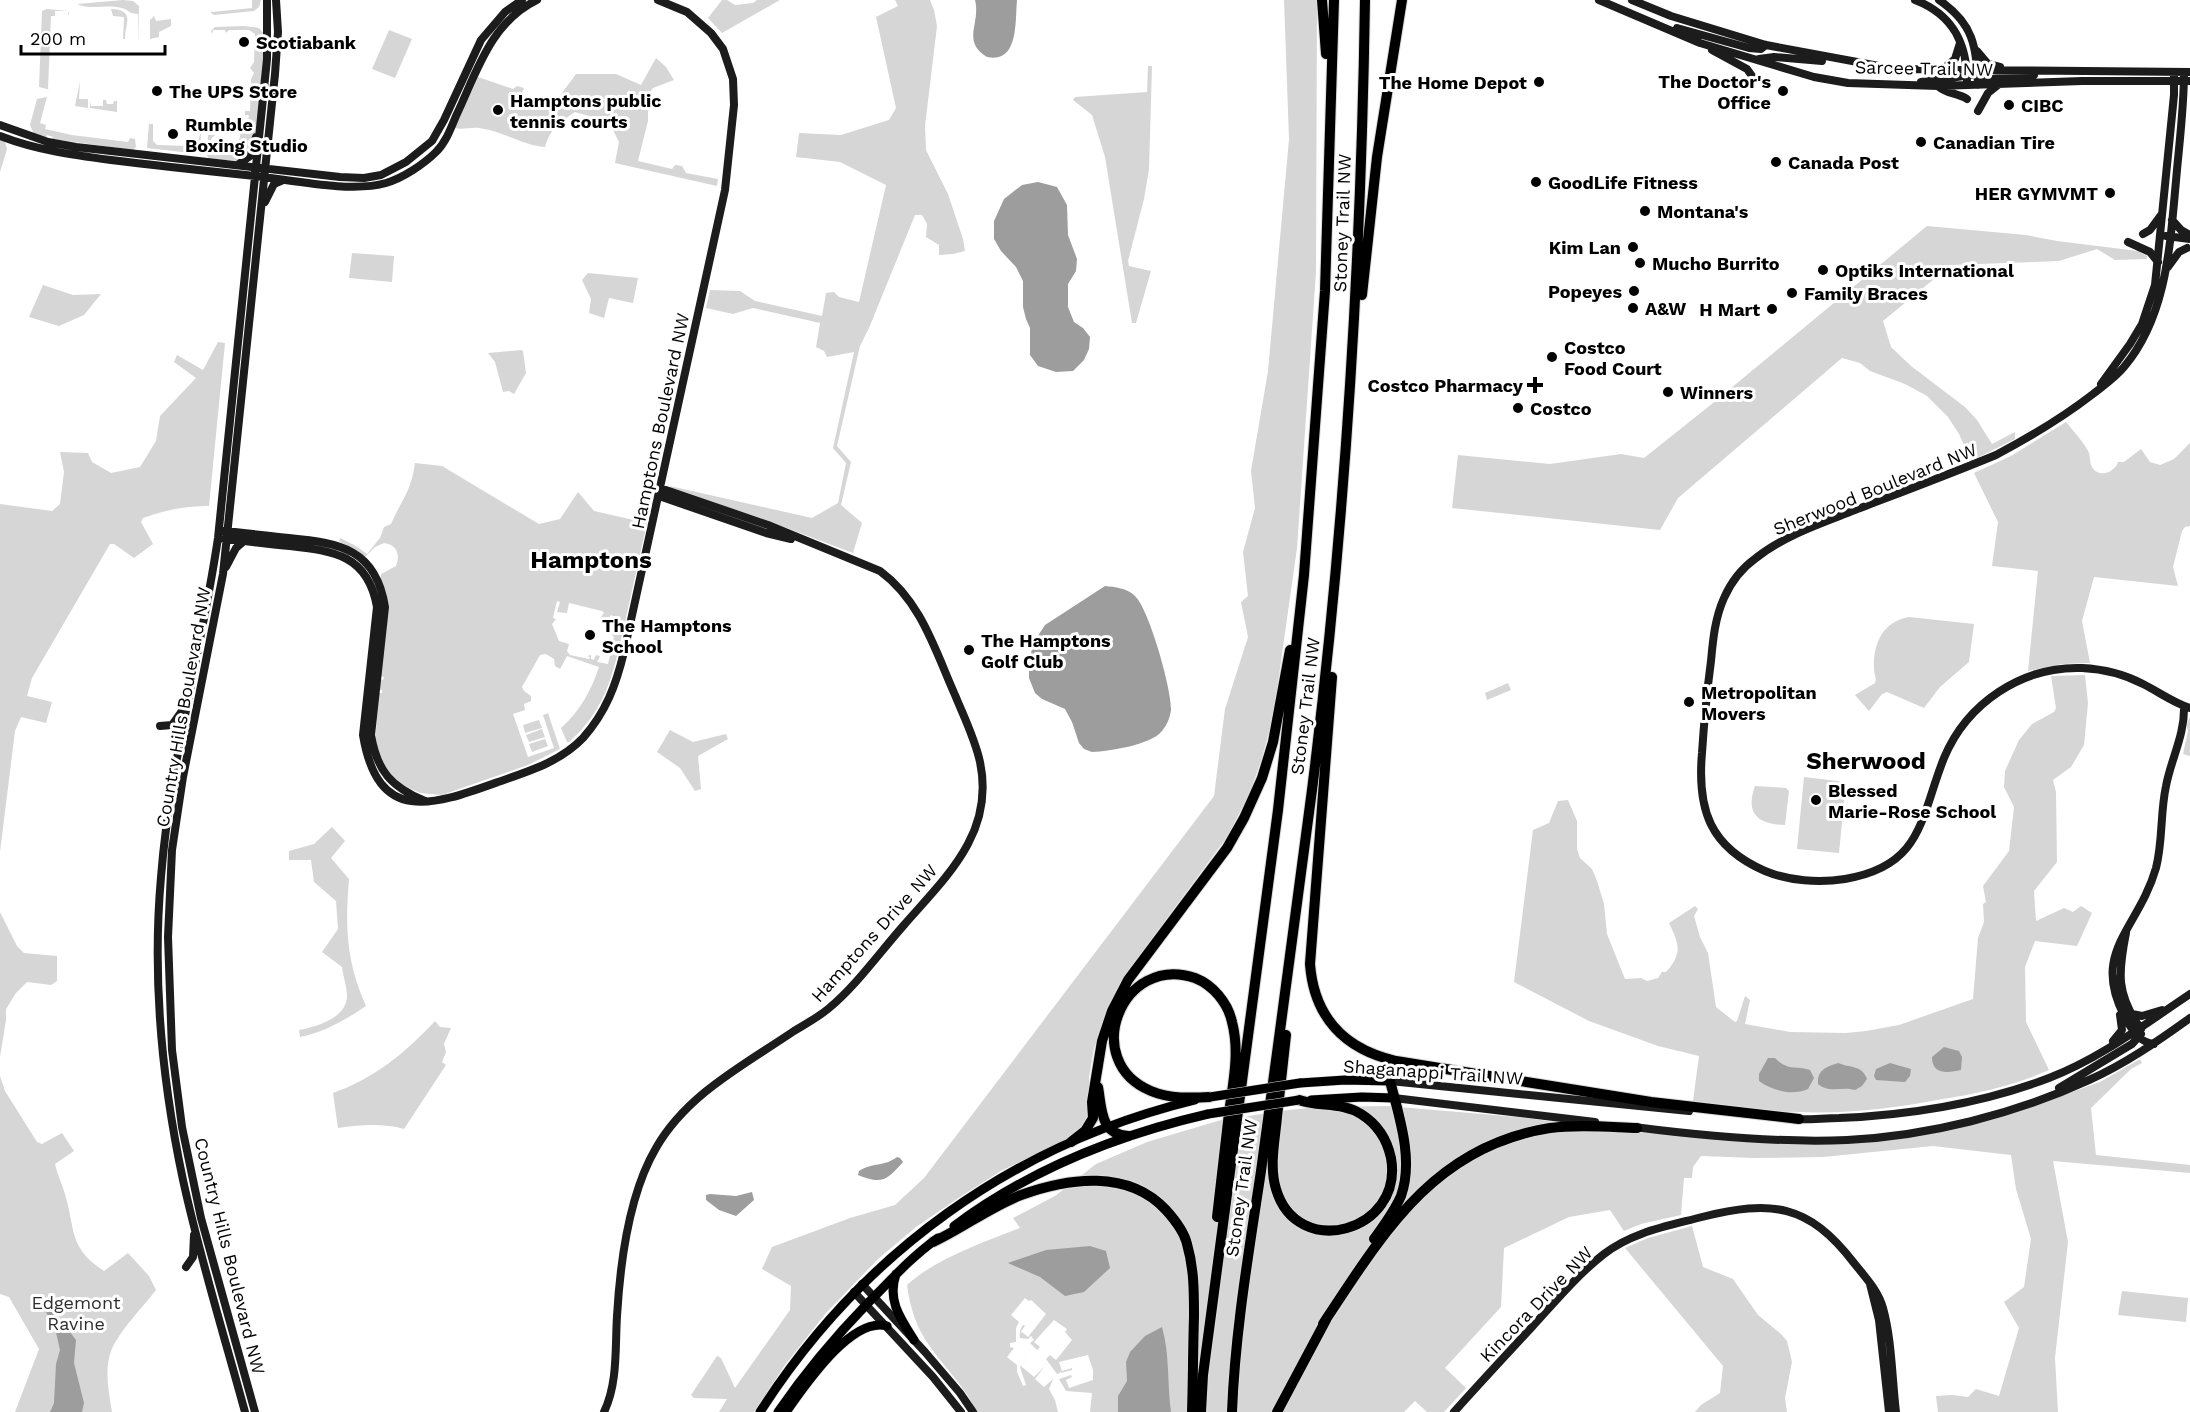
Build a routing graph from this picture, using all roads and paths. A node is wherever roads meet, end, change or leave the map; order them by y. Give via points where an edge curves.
1 (267, 0) edge
2 (276, 0) edge
3 (522, 0) edge
4 (537, 0) edge
5 (658, 0) edge
6 (1322, 0) edge
7 (1334, 0) edge
8 (1365, 0) edge
9 (1403, 0) edge
10 (1599, 0) edge
11 (1632, 0) edge
12 (1915, 0) edge
13 (1938, 0) edge
14 (1638, 17) junction
15 (1961, 42) junction
16 (1700, 43) junction
17 (1766, 45) junction
18 (1976, 50) junction
19 (1758, 60) junction
20 (1844, 61) junction
21 (1942, 70) junction
22 (1977, 70) junction
23 (2014, 70) junction
24 (2040, 71) junction
25 (1967, 73) junction
26 (1752, 76) dead end
27 (2174, 76) junction
28 (2187, 77) edge
29 (2152, 81) junction
30 (1978, 83) junction
31 (1998, 84) junction
32 (1967, 85) junction
33 (1909, 86) junction
34 (1938, 86) junction
35 (2190, 94) edge
36 (2174, 95) junction
37 (1967, 99) dead end
38 (2183, 106) junction
39 (1978, 111) dead end
40 (261, 116) junction
41 (0, 125) edge
42 (0, 136) edge
43 (238, 165) junction
44 (256, 166) junction
45 (266, 167) junction
46 (255, 176) junction
47 (265, 177) junction
48 (284, 179) junction
49 (2163, 211) junction
50 (262, 212) junction
51 (2172, 220) junction
52 (2143, 234) dead end
53 (2161, 236) junction
54 (2170, 237) junction
55 (2190, 237) edge
56 (2128, 242) dead end
57 (2160, 246) junction
58 (2169, 247) junction
59 (2189, 248) edge
60 (2158, 262) junction
61 (2165, 271) junction
62 (1324, 305) junction
63 (2094, 393) junction
64 (1346, 435) junction
65 (659, 492) junction
66 (223, 534) junction
67 (244, 541) junction
68 (1304, 573) junction
69 (223, 574) junction
70 (1334, 608) junction
71 (188, 702) junction
72 (2187, 707) edge
73 (160, 726) dead end
74 (426, 801) junction
75 (1297, 907) junction
76 (2127, 929) junction
77 (2190, 994) edge
78 (2118, 1005) junction
79 (2173, 1006) junction
80 (2132, 1014) junction
81 (2190, 1018) edge
82 (2138, 1033) junction
83 (2154, 1044) junction
84 (2104, 1050) junction
85 (1097, 1081) junction
86 (1390, 1082) junction
87 (1210, 1097) junction
88 (1394, 1098) junction
89 (2042, 1098) junction
90 (1299, 1100) junction
91 (1799, 1119) junction
92 (1108, 1127) junction
93 (1637, 1128) junction
94 (1128, 1136) junction
95 (1071, 1142) junction
96 (194, 1224) junction
97 (933, 1242) junction
98 (186, 1267) dead end
99 (897, 1272) junction
100 (1869, 1282) junction
101 (862, 1284) junction
102 (854, 1292) junction
103 (874, 1296) junction
104 (867, 1304) junction
105 (1323, 1324) junction
106 (887, 1326) junction
107 (914, 1340) junction
108 (1203, 1375) junction
109 (243, 1409) edge
110 (255, 1412) edge
111 (604, 1412) edge
112 (760, 1412) edge
113 (778, 1412) edge
114 (786, 1412) edge
115 (961, 1412) edge
116 (973, 1412) edge
117 (1192, 1412) edge
118 (1201, 1412) edge
119 (1232, 1412) edge
120 (1277, 1412) edge
121 (1454, 1412) edge
122 (1889, 1412) edge
123 (1896, 1412) edge

1 - 40 street, Country Hills Boulevard NW
2 - 45 street, Country Hills Boulevard NW via 277,54
3 - 45 street via 505,12 481,40 439,130 432,141 406,162 381,175 364,178
4 - 48 street via 510,18 493,37 443,143 426,161 379,184 351,186
5 - 65 street, Hamptons Boulevard NW via 687,12 723,49 733,79 734,105 725,190
6 - 62 highway via 1326,42 1320,294
7 - 62 highway, Stoney Trail NW
8 - 64 highway, Stoney Trail NW via 1359,223
9 - 64 highway via 1368,225 1356,378
10 - 14 street, Sarcee Trail NW
11 - 17 street, Sarcee Trail NW
12 - 15 street via 1949,21
13 - 18 street via 1962,22
14 - 16 street, Sarcee Trail NW
14 - 17 street via 1749,48 1761,49
15 - 21 street via 1955,59
15 - 25 street
16 - 19 street, Sarcee Trail NW
16 - 26 street via 1747,69
17 - 20 street, Sarcee Trail NW
18 - 22 street
18 - 23 street via 1988,64
19 - 20 street via 1773,57
19 - 33 street, Sarcee Trail NW via 1848,83
20 - 21 street, Sarcee Trail NW via 1895,69
21 - 25 street, Sarcee Trail NW
22 - 23 street, Sarcee Trail NW
22 - 25 street, Sarcee Trail NW
22 - 30 street
23 - 24 street, Sarcee Trail NW
24 - 27 street, Sarcee Trail NW
24 - 30 street
25 - 32 street
25 - 33 street
27 - 28 street, Sarcee Trail NW
27 - 29 street, Sarcee Trail NW
27 - 36 street, Sherwood Boulevard NW
28 - 38 street, Sherwood Boulevard NW
29 - 31 street, Sarcee Trail NW
29 - 36 street
30 - 31 street, Sarcee Trail NW
30 - 32 street via 1970,81
31 - 39 street
32 - 34 street, Sarcee Trail NW
33 - 34 street, Sarcee Trail NW
34 - 37 street
35 - 38 street
36 - 49 street, Sherwood Boulevard NW
38 - 51 street, Sherwood Boulevard NW
40 - 43 street via 250,156
40 - 44 street, Country Hills Boulevard NW
41 - 43 street via 76,147
42 - 46 street via 73,155
43 - 44 street
44 - 45 street
44 - 46 street, Country Hills Boulevard NW
45 - 47 street, Country Hills Boulevard NW
46 - 47 street
46 - 66 street, Country Hills Boulevard NW
47 - 48 street
47 - 50 street, Country Hills Boulevard NW
48 - 50 street via 274,184
49 - 52 street via 2156,224
49 - 53 street, Sherwood Boulevard NW
50 - 66 street, Country Hills Boulevard NW
51 - 54 street, Sherwood Boulevard NW
51 - 55 street
53 - 54 street
53 - 57 street, Sherwood Boulevard NW
54 - 55 street
54 - 58 street, Sherwood Boulevard NW
56 - 60 street via 2150,252
57 - 58 street
57 - 60 street, Sherwood Boulevard NW
58 - 59 street
58 - 61 street, Sherwood Boulevard NW
59 - 61 street via 2179,252
60 - 63 street, Sherwood Boulevard NW via 2142,324
61 - 63 street, Sherwood Boulevard NW via 2154,315 2138,349 2124,368
62 - 68 highway, Stoney Trail NW
63 - 72 street, Sherwood Boulevard NW via 1996,455 1794,535 1743,569 1727,591 1715,625 1700,768 1703,804 1722,841 1757,867 1796,879 1850,878 1890,863 1908,848 1921,827 1956,735 1979,708 2011,684 2053,670 2094,669 2133,679
64 - 70 highway, Stoney Trail NW
65 - 74 street, Hamptons Boulevard NW via 619,674 604,711 581,740 557,758 449,800
65 - 111 street, Hamptons Drive NW via 766,533 809,543 893,580 921,617 974,739 983,789 980,817 971,841 951,870 861,974 829,1008 689,1105 654,1150 624,1246 614,1373
66 - 67 street, Hamptons Boulevard NW
66 - 69 street, Country Hills Boulevard NW
66 - 71 street, Country Hills Boulevard NW
66 - 74 street via 333,543 351,551 375,573 385,607 371,735 374,752 388,779
67 - 69 street via 234,551
67 - 74 street, Hamptons Boulevard NW via 334,553 367,578 377,607 363,735 366,755 387,790 410,802
68 - 85 highway via 1298,583 1273,742 1253,799 1227,848 1118,997 1102,1041
68 - 108 highway, Stoney Trail NW via 1278,810
69 - 110 street, Country Hills Boulevard NW via 172,850 169,985 177,1088 189,1162
70 - 75 highway, Stoney Trail NW
70 - 91 highway via 1310,964 1319,1002 1336,1029 1356,1047 1396,1061 1651,1102
71 - 73 street via 172,725
71 - 96 street, Country Hills Boulevard NW via 164,842 159,969 166,1085
72 - 76 street via 2165,788 2155,870
75 - 90 highway via 1274,1182 1288,1211 1306,1225 1328,1231 1347,1229 1365,1221 1389,1189 1392,1169 1386,1142 1372,1123 1354,1111
75 - 119 highway, Stoney Trail NW via 1246,1273
76 - 78 street via 2118,943 2113,966
76 - 80 street via 2120,974 2123,995
77 - 79 street, Shaganappi Trail NW
78 - 82 street
78 - 84 street via 2122,1030
79 - 80 street via 2149,1015
79 - 82 street, Shaganappi Trail NW
80 - 82 street
81 - 83 street, Shaganappi Trail NW
82 - 83 street via 2147,1043
82 - 84 street, Shaganappi Trail NW
82 - 89 street via 2132,1044
83 - 89 street, Shaganappi Trail NW via 2088,1081
84 - 91 street, Shaganappi Trail NW via 2049,1078 1973,1100 1890,1114
85 - 92 highway
85 - 95 highway via 1092,1118 1085,1131
86 - 87 main road, Shaganappi Trail NW, bridge via 1300,1083
86 - 88 highway
86 - 91 street, Shaganappi Trail NW
87 - 92 main road, Shaganappi Trail NW via 1150,1111
87 - 108 highway via 1152,1092 1130,1077 1122,1066 1114,1047 1115,1025 1127,997 1143,984 1171,975 1199,980 1223,1001 1234,1031 1236,1059 1209,1288
88 - 90 main road, Shaganappi Trail NW
88 - 93 street, Shaganappi Trail NW
88 - 105 highway via 1405,1154 1403,1190
89 - 93 street, Shaganappi Trail NW via 1959,1123 1847,1140 1765,1139
90 - 94 main road, Shaganappi Trail NW, bridge via 1208,1114
92 - 94 highway via 1113,1133
92 - 95 main road, Shaganappi Trail NW
93 - 105 highway via 1572,1126 1531,1131 1494,1143 1455,1163 1417,1196
94 - 97 main road, Shaganappi Trail NW via 1021,1183
95 - 101 main road, Shaganappi Trail NW via 973,1194
96 - 98 street via 193,1257
96 - 109 street, Country Hills Boulevard NW
97 - 99 main road, Shaganappi Trail NW
97 - 117 highway via 1001,1204 1059,1184 1106,1181 1132,1187 1151,1197 1178,1223 1190,1255 1194,1284
99 - 103 main road, Shaganappi Trail NW
99 - 107 main road via 892,1290 894,1303
100 - 121 street, Kincora Drive NW via 1821,1229 1778,1208 1740,1208 1642,1233 1622,1242 1585,1271
100 - 122 street, Kincora Drive NW via 1878,1320
100 - 123 street, Kincora Drive NW via 1879,1296 1886,1319
101 - 102 main road, Shaganappi Trail NW
101 - 103 street
102 - 104 street
102 - 112 main road, Shaganappi Trail NW via 795,1361
103 - 104 main road, Shaganappi Trail NW
103 - 107 street
104 - 106 street
104 - 113 main road, Shaganappi Trail NW via 816,1359
105 - 120 highway
106 - 114 main road via 873,1325 843,1344
106 - 115 street
107 - 116 street
108 - 118 highway, Stoney Trail NW

